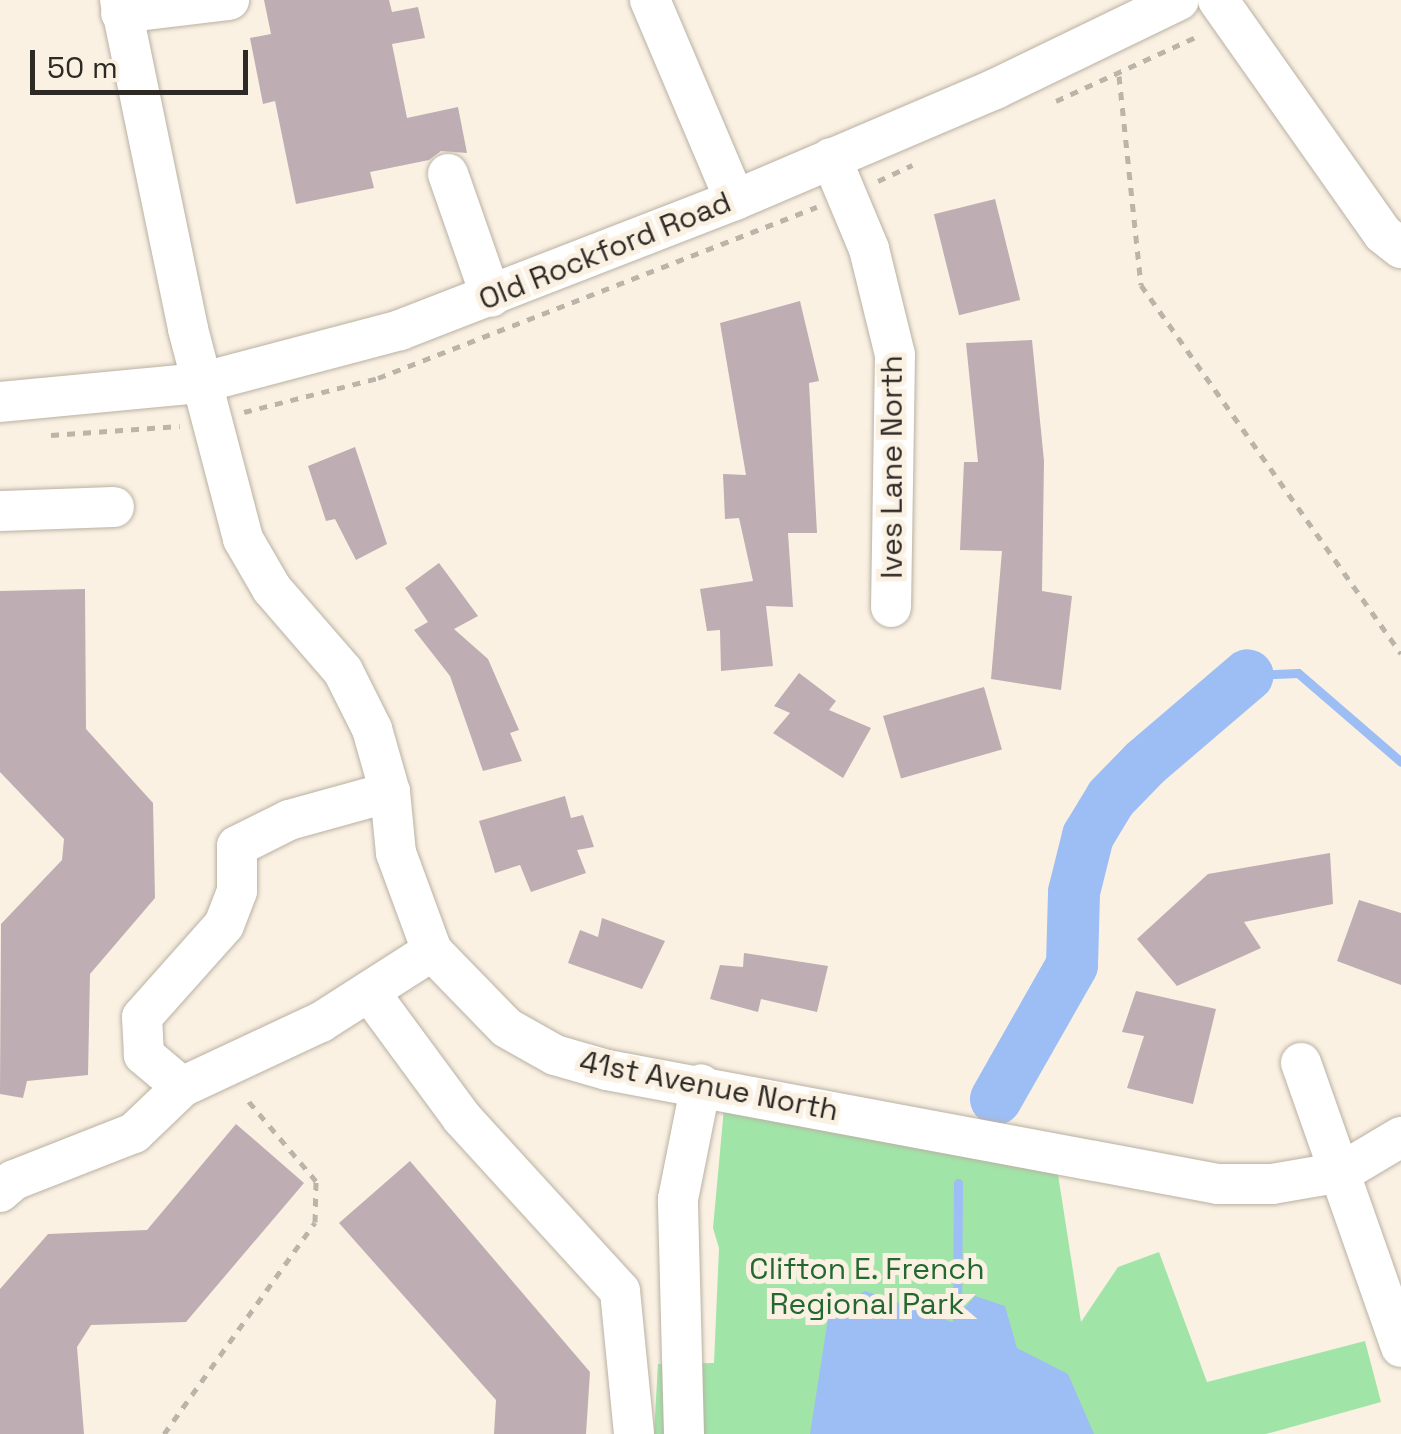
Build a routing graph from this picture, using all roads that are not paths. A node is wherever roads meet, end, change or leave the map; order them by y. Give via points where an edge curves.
1 (229, 0) edge
2 (650, 0) edge
3 (1178, 0) edge
4 (1218, 0) edge
5 (120, 6) edge
6 (832, 158) junction
7 (448, 174) dead end
8 (735, 200) junction
9 (1401, 248) edge
10 (491, 297) junction
11 (200, 383) junction
12 (0, 402) edge
13 (114, 507) dead end
14 (0, 511) edge
15 (891, 607) dead end
16 (390, 792) junction
17 (432, 950) junction
18 (370, 993) junction
19 (1301, 1063) dead end
20 (701, 1084) junction
21 (182, 1088) junction
22 (1401, 1137) edge
23 (1342, 1172) junction
24 (0, 1192) edge
25 (1401, 1347) edge
26 (634, 1434) edge
27 (684, 1434) edge

1 - 5 street
2 - 8 street
3 - 6 street, Old Rockford Road
4 - 9 street via 1384,234
5 - 11 street, 41st Avenue North
6 - 8 street, Old Rockford Road
6 - 15 street, Ives Lane North via 868,249 895,356
7 - 10 street
8 - 10 street, Old Rockford Road
10 - 11 street, Old Rockford Road via 384,334
11 - 12 street, Old Rockford Road
11 - 16 street, 41st Avenue North via 243,540 272,590 343,671 372,729
13 - 14 street
16 - 17 street, 41st Avenue North via 400,867
16 - 21 street via 289,820 237,846 237,891 224,925 142,1016 144,1055
17 - 18 street
17 - 20 street, 41st Avenue North via 508,1028 555,1055
18 - 21 street
18 - 26 street via 462,1118 620,1291
19 - 23 street
20 - 23 street, 41st Avenue North via 1218,1184 1272,1184
20 - 27 street via 678,1199
21 - 24 street via 134,1133 14,1180
22 - 23 street, 41st Avenue North
23 - 25 street

